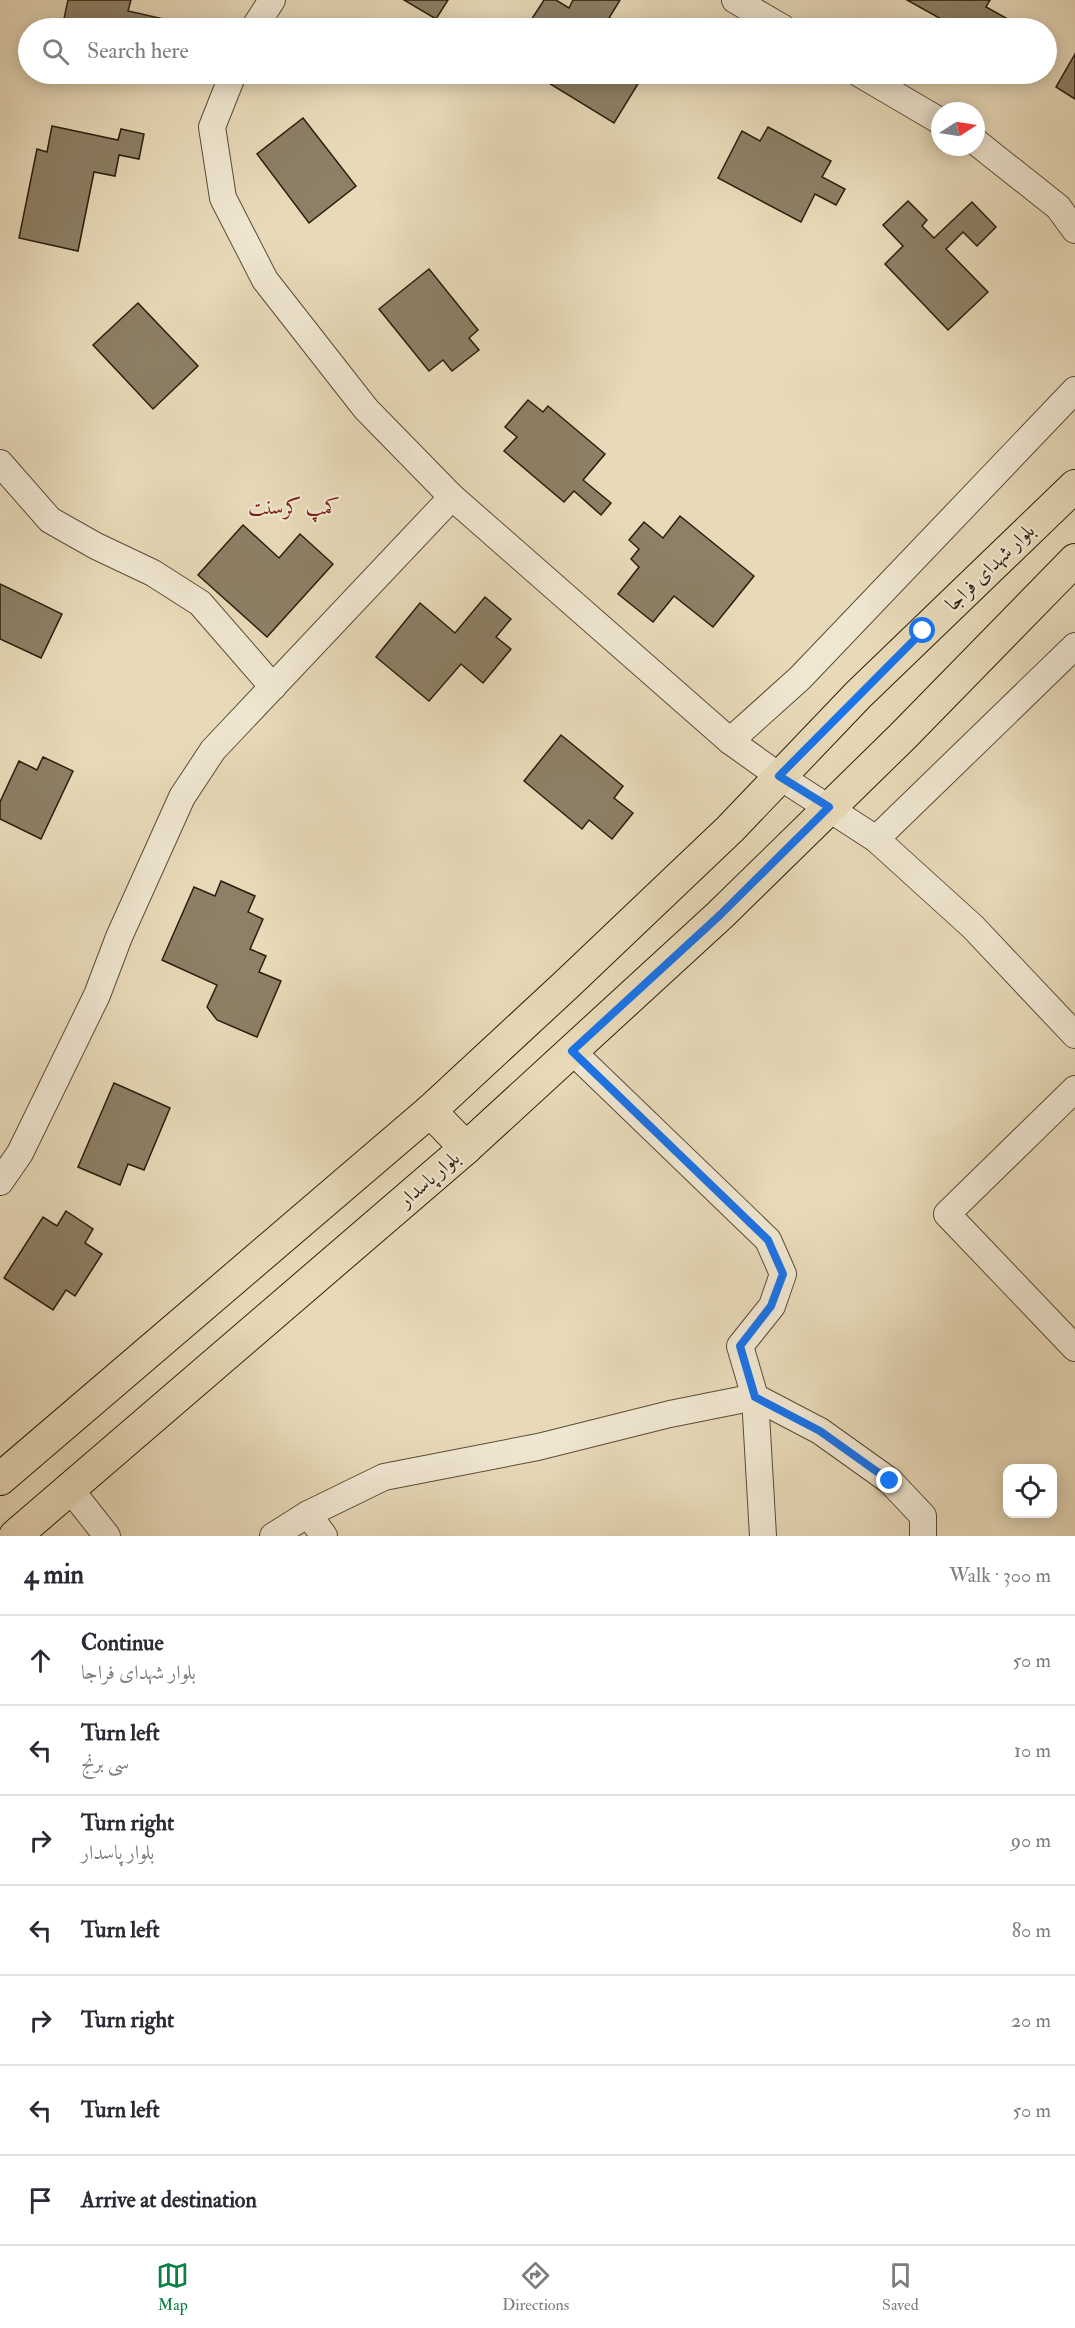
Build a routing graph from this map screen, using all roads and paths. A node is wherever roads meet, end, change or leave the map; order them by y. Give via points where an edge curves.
1 (272, 0) edge
2 (735, 0) edge
3 (260, 18) edge
4 (766, 18) edge
5 (229, 84) edge
6 (877, 84) edge
7 (931, 116) edge
8 (985, 149) edge
9 (1075, 230) edge
10 (1075, 390) edge
11 (0, 463) edge
12 (1075, 486) edge
13 (452, 497) junction
14 (1075, 560) edge
15 (1075, 646) edge
16 (273, 687) junction
17 (730, 741) junction
18 (779, 776) junction
19 (829, 807) junction
20 (876, 839) junction
21 (1075, 1035) edge
22 (572, 1051) junction
23 (1075, 1089) edge
24 (429, 1111) junction
25 (466, 1148) junction
26 (0, 1182) edge
27 (1075, 1348) edge
28 (755, 1397) junction
29 (0, 1479) edge
30 (70, 1489) junction
31 (309, 1514) junction
32 (15, 1536) edge
33 (107, 1536) edge
34 (273, 1536) edge
35 (324, 1536) edge
36 (763, 1536) edge
37 (923, 1536) edge

1 - 3 street
2 - 4 street
5 - 13 street via 212,127 223,198 265,280 366,409
6 - 7 street
8 - 9 street via 1058,207
10 - 17 street via 801,678
11 - 16 street via 50,520 153,573 200,603
12 - 18 main road, بلوار شهدای فراجا
13 - 16 street
13 - 17 street
14 - 19 main road
15 - 20 street
16 - 26 street via 213,750 182,797 97,995 20,1153
17 - 18 street
18 - 19 street
18 - 24 main road via 730,829
19 - 20 street
19 - 22 main road, بلوار پاسدار via 720,915
20 - 21 street via 973,927
22 - 25 main road, بلوار پاسدار
22 - 28 street via 768,1240 783,1274 771,1306 740,1346
23 - 27 street via 947,1214
24 - 25 main road
24 - 29 main road
25 - 30 main road, بلوار پاسدار
28 - 31 street via 538,1447 384,1477
28 - 36 street
28 - 37 street via 820,1431 890,1481 923,1516
30 - 32 main road, بلوار پاسدار
30 - 33 street
31 - 34 street
31 - 35 street

